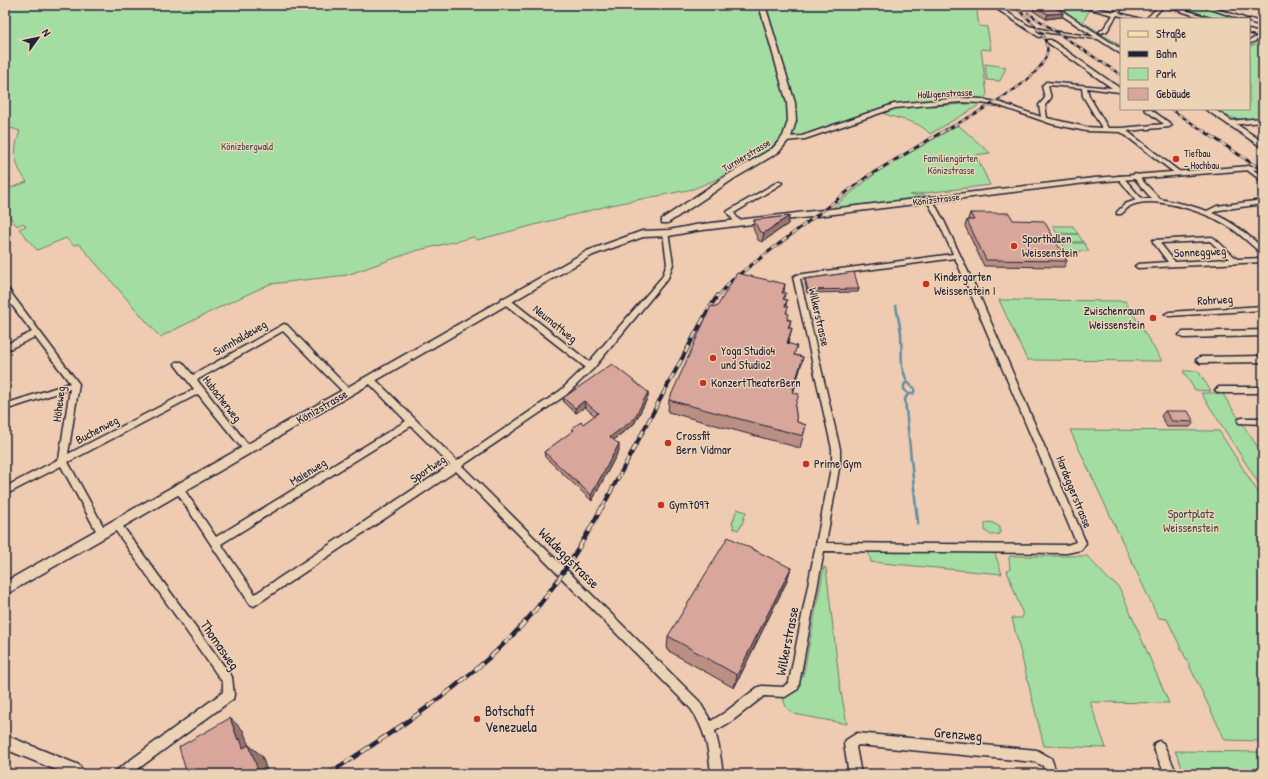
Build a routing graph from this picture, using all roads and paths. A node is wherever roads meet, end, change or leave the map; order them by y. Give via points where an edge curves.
1 (762, 5) edge
2 (993, 5) edge
3 (1049, 5) edge
4 (1077, 5) edge
5 (1122, 5) edge
6 (1162, 5) edge
7 (1165, 5) edge
8 (1201, 5) edge
9 (1086, 6) edge
10 (1116, 14) junction
11 (1194, 14) junction
12 (1134, 18) edge
13 (1149, 18) edge
14 (1188, 18) edge
15 (1208, 18) edge
16 (1242, 18) edge
17 (1250, 20) edge
18 (1263, 24) edge
19 (1027, 27) junction
20 (1250, 31) edge
21 (1099, 35) junction
22 (1262, 35) edge
23 (1041, 36) dead end
24 (1049, 41) dead end
25 (1250, 42) edge
26 (1120, 51) edge
27 (1084, 86) junction
28 (1120, 91) edge
29 (1148, 110) edge
30 (1210, 110) edge
31 (1044, 120) junction
32 (1263, 120) edge
33 (1229, 123) junction
34 (1106, 130) junction
35 (1122, 130) junction
36 (786, 139) junction
37 (1263, 146) edge
38 (1263, 167) edge
39 (1248, 168) junction
40 (1178, 173) junction
41 (1135, 176) junction
42 (1120, 178) junction
43 (1263, 180) edge
44 (779, 183) dead end
45 (929, 199) junction
46 (1140, 201) junction
47 (1158, 201) junction
48 (1263, 202) edge
49 (1207, 212) junction
50 (1119, 213) dead end
51 (738, 223) junction
52 (667, 228) junction
53 (1263, 252) edge
54 (957, 256) junction
55 (1263, 260) edge
56 (1235, 261) junction
57 (1174, 264) junction
58 (1138, 266) dead end
59 (5, 291) edge
60 (505, 300) junction
61 (1263, 308) edge
62 (1169, 314) dead end
63 (37, 333) junction
64 (1263, 333) edge
65 (1183, 335) dead end
66 (5, 348) edge
67 (1263, 359) edge
68 (1200, 360) dead end
69 (179, 364) dead end
70 (590, 367) junction
71 (370, 379) junction
72 (192, 380) junction
73 (75, 384) junction
74 (199, 390) junction
75 (1220, 390) dead end
76 (1263, 390) edge
77 (348, 392) junction
78 (5, 407) edge
79 (412, 421) junction
80 (1242, 421) dead end
81 (1263, 421) edge
82 (247, 450) junction
83 (63, 461) junction
84 (457, 466) junction
85 (178, 488) junction
86 (5, 491) edge
87 (839, 502) dead end
88 (829, 505) junction
89 (116, 524) junction
90 (102, 533) junction
91 (215, 543) junction
92 (821, 547) junction
93 (5, 589) edge
94 (709, 728) junction
95 (5, 742) edge
96 (1159, 747) dead end
97 (78, 774) edge
98 (122, 774) edge
99 (717, 774) edge
100 (855, 774) edge
101 (1051, 774) edge
102 (1170, 774) edge

1 - 36 main road, Turnierstrasse via 791,103 792,121
2 - 19 street
3 - 21 main road
4 - 9 street
5 - 10 street
6 - 13 street
7 - 11 street
8 - 16 street
9 - 10 street
10 - 12 street
10 - 21 street
11 - 14 street
11 - 15 street
17 - 18 street
19 - 21 street via 1050,32
19 - 23 street
20 - 22 street
21 - 26 main road
22 - 25 street
24 - 28 street
27 - 28 street
27 - 31 street via 1046,84 1048,98 1042,105
27 - 34 street via 1088,99
29 - 35 street, Holligenstrasse via 1168,124 1167,126
30 - 33 main road
31 - 34 street, Holligenstrasse via 1077,128
31 - 36 street, Holligenstrasse via 991,102 955,101 889,107 803,138
32 - 33 street
33 - 37 main road
34 - 35 street, Holligenstrasse
35 - 40 street
36 - 52 main road, Turnierstrasse via 776,150 727,178 679,212
38 - 39 main road, Könizstrasse
39 - 40 main road, Könizstrasse
39 - 43 street
40 - 41 main road, Könizstrasse
41 - 42 main road, Könizstrasse
41 - 47 street
42 - 45 main road, Könizstrasse
42 - 46 street
44 - 51 street via 730,212
45 - 51 main road, Könizstrasse
45 - 54 street, Hardeggerstrasse
46 - 47 street
46 - 50 street
47 - 49 street
48 - 49 street via 1218,208
49 - 53 street via 1231,225
51 - 52 main road, Könizstrasse
52 - 60 main road, Könizstrasse via 595,250
52 - 70 street, Sportweg via 670,264 666,278
54 - 88 street, Wilkerstrasse via 796,277 836,447
54 - 92 street, Hardeggerstrasse via 1081,543 1078,547 1068,549
55 - 56 street, Sonneggweg
56 - 57 street, Sonneggweg
56 - 57 street via 1212,239 1155,241
57 - 58 street, Sonneggweg
59 - 63 street, Höheweg
60 - 70 street, Neumattweg
60 - 71 main road, Könizstrasse
61 - 62 street, Rohrweg
63 - 66 street
63 - 73 street, Höheweg
64 - 65 street
67 - 68 street
69 - 72 street, Hubacherweg
70 - 84 street, Sportweg via 550,403
71 - 77 main road, Könizstrasse
71 - 79 street, Waldeggstrasse
72 - 74 street, Hubacherweg
72 - 77 street, Sunnhaldeweg via 284,327
73 - 78 street
73 - 83 street, Höheweg
74 - 82 street, Hubacherweg
74 - 83 street, Buchenweg
75 - 76 street
77 - 82 main road, Könizstrasse
79 - 84 street, Waldeggstrasse
79 - 91 street, Maienweg
80 - 81 street
82 - 85 main road, Könizstrasse
83 - 86 street, Buchenweg
83 - 90 street
84 - 91 street, Sportweg via 254,601
84 - 94 street, Waldeggstrasse via 690,700 704,717
85 - 89 main road, Könizstrasse
85 - 91 street, Sportweg
87 - 88 street
88 - 92 street, Wilkerstrasse
89 - 90 main road, Könizstrasse
89 - 98 street, Thomasweg via 228,681 230,695
90 - 93 main road, Könizstrasse
92 - 94 street, Wilkerstrasse via 794,685 785,692 762,691
94 - 99 street, Waldeggstrasse via 715,750
95 - 97 street via 74,770
96 - 102 street
100 - 101 street, Grenzweg via 850,744 857,739 1037,756 1047,762

